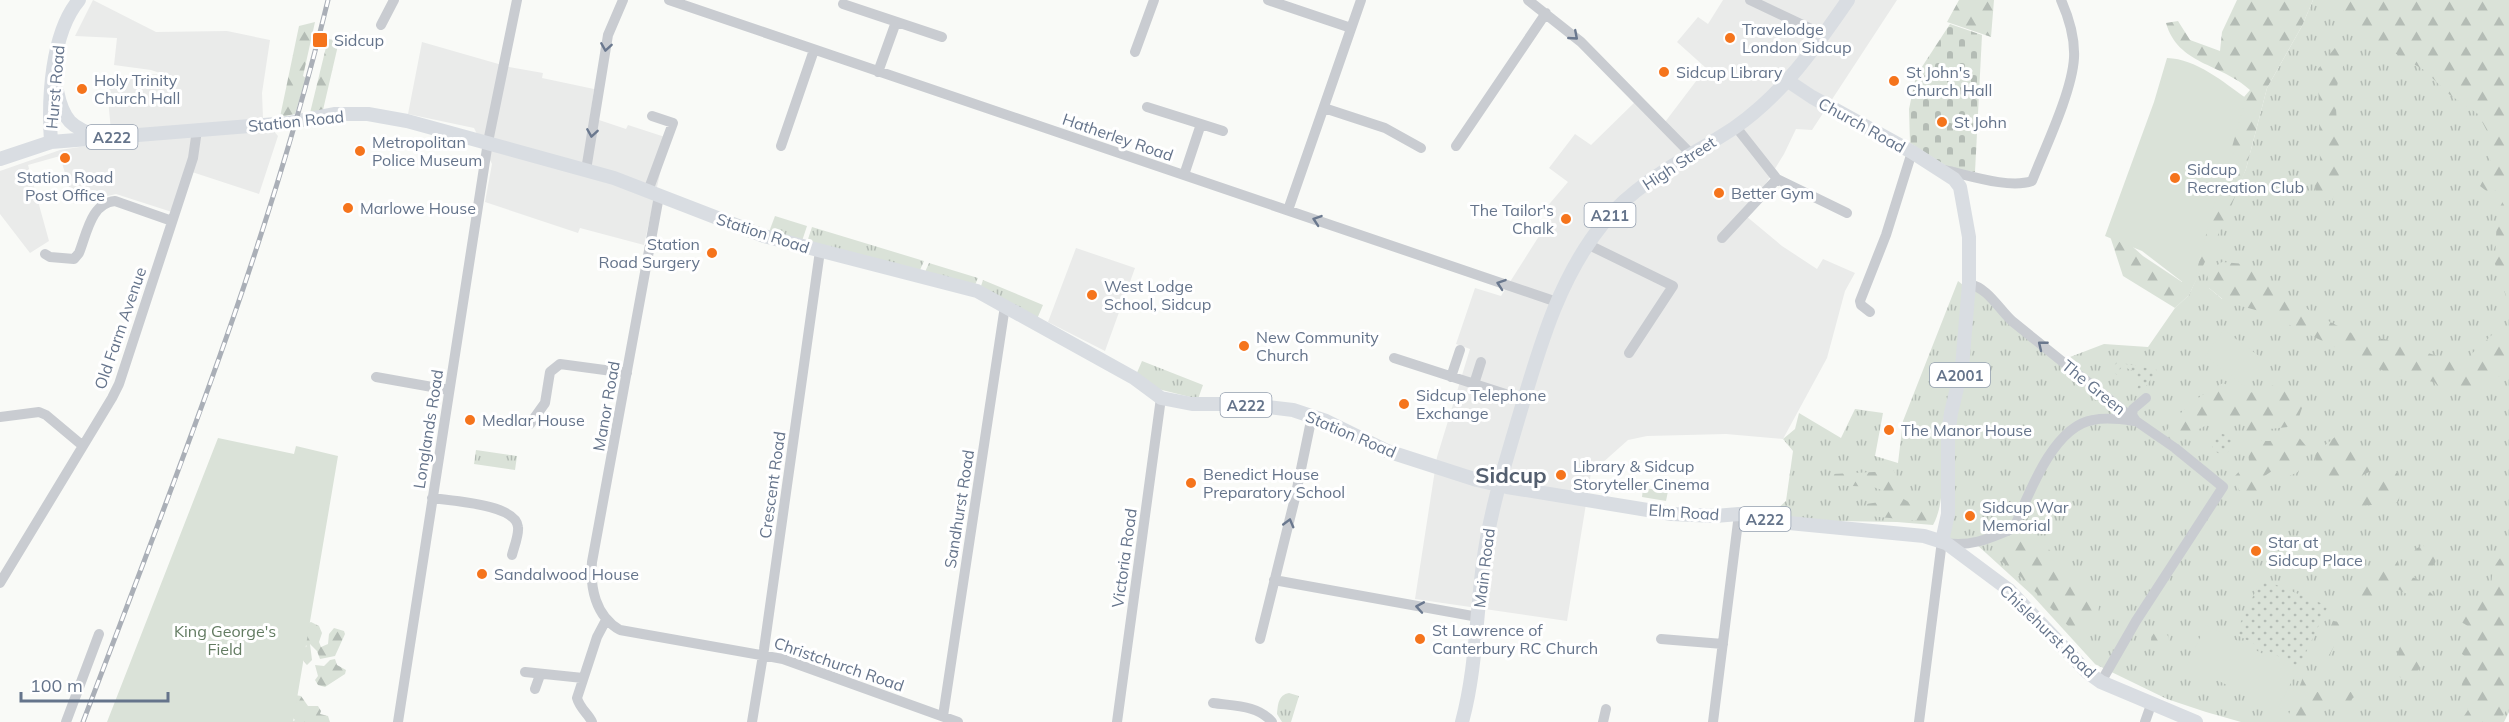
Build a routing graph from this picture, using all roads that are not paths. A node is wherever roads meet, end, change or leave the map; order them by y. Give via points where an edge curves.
1 (78, 0) edge
2 (394, 0) edge
3 (517, 0) edge
4 (623, 0) edge
5 (669, 0) edge
6 (1154, 0) edge
7 (1268, 0) edge
8 (1361, 0) edge
9 (1528, 0) edge
10 (1848, 0) edge
11 (2061, 0) edge
12 (1751, 1) edge
13 (843, 4) dead end
14 (1546, 13) junction
15 (896, 22) junction
16 (381, 25) dead end
17 (1351, 28) junction
18 (1824, 35) junction
19 (942, 36) dead end
20 (814, 50) junction
21 (1135, 52) dead end
22 (878, 72) junction
23 (54, 75) junction
24 (1788, 81) junction
25 (1147, 107) dead end
26 (1324, 108) junction
27 (652, 116) dead end
28 (1201, 124) junction
29 (1736, 127) junction
30 (197, 130) junction
31 (1223, 131) dead end
32 (103, 138) junction
33 (51, 142) junction
34 (488, 142) junction
35 (781, 146) dead end
36 (1456, 146) dead end
37 (1421, 148) dead end
38 (1912, 152) junction
39 (1692, 154) junction
40 (0, 159) edge
41 (1935, 168) junction
42 (586, 170) junction
43 (1184, 175) junction
44 (1777, 179) junction
45 (653, 194) junction
46 (1288, 210) junction
47 (1847, 213) dead end
48 (172, 221) junction
49 (1722, 238) dead end
50 (1587, 244) junction
51 (820, 251) junction
52 (45, 254) dead end
53 (1969, 284) junction
54 (1557, 302) junction
55 (1005, 306) junction
56 (1870, 312) dead end
57 (1460, 350) dead end
58 (1629, 353) dead end
59 (1394, 358) dead end
60 (1481, 362) dead end
61 (627, 374) junction
62 (376, 377) dead end
63 (1450, 377) junction
64 (1474, 384) junction
65 (449, 390) junction
66 (1161, 398) junction
67 (2146, 398) dead end
68 (1524, 400) junction
69 (1312, 416) junction
70 (0, 417) edge
71 (509, 421) dead end
72 (2136, 421) junction
73 (83, 447) junction
74 (1498, 485) junction
75 (432, 498) junction
76 (1739, 514) junction
77 (1944, 542) junction
78 (512, 555) dead end
79 (1274, 580) junction
80 (0, 583) edge
81 (1478, 617) junction
82 (606, 620) junction
83 (99, 634) dead end
84 (1260, 639) dead end
85 (1661, 639) dead end
86 (1723, 644) junction
87 (762, 654) junction
88 (525, 672) dead end
89 (540, 675) junction
90 (583, 678) junction
91 (2101, 681) junction
92 (535, 689) dead end
93 (1213, 703) dead end
94 (2151, 705) junction
95 (1606, 709) dead end
96 (943, 717) junction
97 (66, 722) edge
98 (398, 722) edge
99 (592, 722) edge
100 (752, 722) edge
101 (958, 722) edge
102 (1117, 722) edge
103 (1272, 722) edge
104 (1462, 722) edge
105 (1603, 722) edge
106 (1713, 722) edge
107 (1918, 722) edge
108 (2145, 722) edge
109 (2196, 722) edge

1 - 23 main road, Hurst Road / A222 via 63,26
2 - 16 street
3 - 34 street, Longlands Road
4 -> 42 street via 608,35
5 - 20 street, Hatherley Road
6 - 21 street
7 - 17 street
8 - 17 street
9 - 14 street
10 - 18 main road, High Street / A211
11 - 41 street via 2072,35 2074,58 2070,81 2032,181 2005,183
12 - 18 street
13 - 15 street
14 - 36 street
14 -> 39 street via 1581,42
15 - 19 street
15 - 22 street
17 - 26 street
18 - 24 main road, High Street / A211
20 - 22 street, Hatherley Road
20 - 35 street
22 - 43 street, Hatherley Road
23 - 32 main road, A222 via 61,111 72,125
23 - 33 main road, Hurst Road / A222
24 - 29 main road, High Street / A211
24 - 38 main road, Church Road / A2001
25 - 28 street
26 - 37 street via 1385,128
26 - 46 street
27 - 45 street, Manor Road via 673,123
28 - 31 street
28 - 43 street
29 - 39 main road, High Street / A211
29 - 44 street
30 - 32 main road, Station Road / A222
30 - 34 main road, Station Road / A222 via 288,123 334,114 368,114
30 - 48 street, Old Farm Avenue via 193,158
32 - 33 main road, Station Road / A222
33 - 40 main road, Station Road
34 - 42 main road, Station Road / A222
34 - 65 street, Longlands Road
38 - 41 main road, Church Road / A2001
38 - 56 street via 1863,281 1860,303
39 - 50 main road, High Street / A211 via 1630,196
41 - 53 main road, A2001 via 1963,209 1969,237
42 - 45 main road, Station Road / A222
43 - 46 street, Hatherley Road
44 - 47 street
44 - 49 street
45 - 51 main road, Station Road / A222 via 758,234
45 - 61 street, Manor Road
54 -> 46 street, Hatherley Road
48 - 52 street via 115,201 106,202 96,210 74,259
48 - 73 street, Old Farm Avenue via 119,384
50 - 54 main road, High Street / A211
50 - 58 street via 1673,286
51 - 55 main road, Station Road / A222 via 977,291
51 - 87 street, Crescent Road
72 -> 53 street, The Green via 2012,321 1988,293
53 - 77 main road, A2001 via 1962,367 1948,436
54 - 68 main road, High Street / A211
55 - 66 main road, Station Road / A222 via 1134,378
55 - 96 street, Sandhurst Road
57 - 63 street
59 - 63 street
60 - 64 street
61 - 71 street via 560,364 550,372 545,403 530,424
61 - 82 street, Manor Road via 591,579
62 - 65 street
63 - 64 street
64 - 68 street
65 - 75 street, Longlands Road
66 - 69 main road, Station Road / A222 via 1192,404 1272,407
66 - 102 street, Victoria Road
67 - 72 street via 2133,409
68 - 74 main road, High Street / A211
69 - 74 main road, Station Road / A222 via 1387,451
79 -> 69 street
70 - 73 street via 39,412
72 - 77 street via 2092,420 2077,426 2055,446 2014,528 1978,543
72 - 91 street, The Green via 2223,487
73 - 80 street, Old Farm Avenue
74 - 76 main road, Elm Road / A222 via 1672,514
74 - 81 main road, Main Road / A211
75 - 78 street via 503,510 514,516 518,527
75 - 98 street, Longlands Road
76 - 77 main road, Elm Road / A222 via 1789,523 1924,536
76 - 86 street
77 - 91 main road, Chislehurst Road via 2009,590 2087,672
77 - 107 street
81 -> 79 street
79 - 84 street
81 - 104 main road, Main Road / A211
82 - 87 street, Christchurch Road via 627,632
82 - 90 street
83 - 97 street
85 - 86 street
86 - 106 street
87 - 96 street, Christchurch Road via 804,665
87 - 100 street, Crescent Road
88 - 89 street
89 - 90 street
89 - 92 street
90 - 99 street via 577,698
91 - 94 main road, Chislehurst Road
93 - 103 street via 1254,709
94 - 108 street
94 - 109 main road, Chislehurst Road
95 - 105 street
96 - 101 street, Christchurch Road

